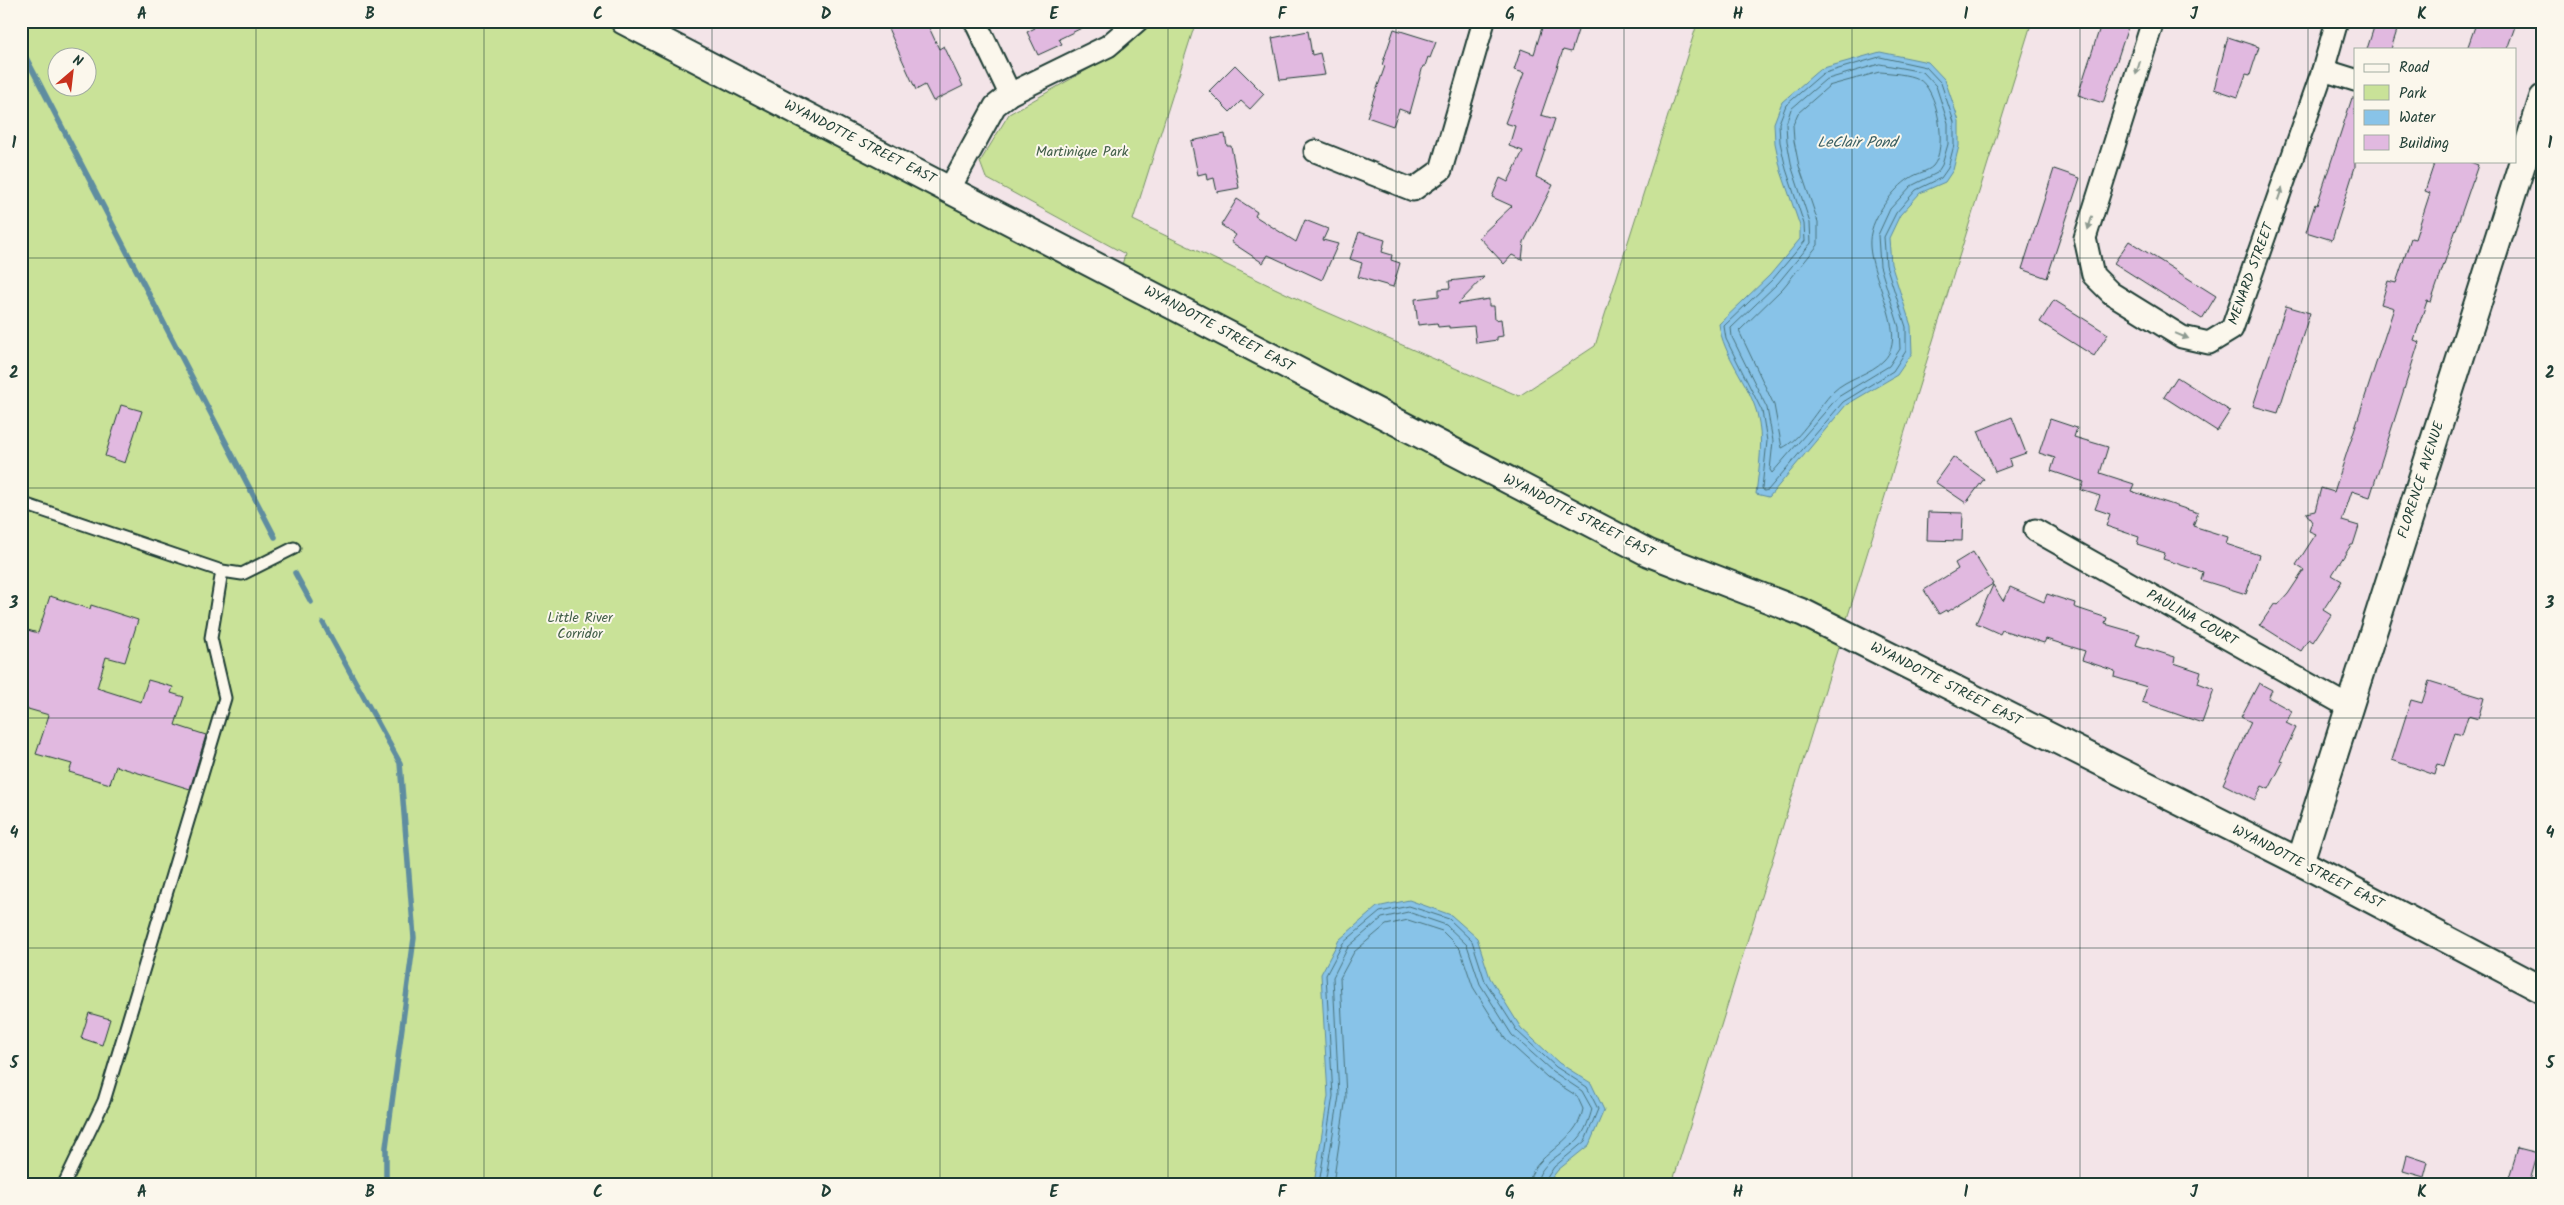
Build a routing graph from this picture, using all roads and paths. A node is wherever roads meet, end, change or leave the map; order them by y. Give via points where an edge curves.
1 (624, 21) edge
2 (975, 21) edge
3 (1137, 21) edge
4 (1484, 21) edge
5 (2153, 21) edge
6 (2337, 21) edge
7 (2323, 70) junction
8 (2354, 80) edge
9 (1010, 94) junction
10 (2543, 98) edge
11 (2530, 138) edge
12 (1315, 151) dead end
13 (950, 188) junction
14 (21, 502) edge
15 (2034, 530) dead end
16 (294, 548) dead end
17 (222, 571) junction
18 (2349, 707) junction
19 (2300, 862) junction
20 (2543, 990) edge
21 (64, 1184) edge

1 - 13 street, WYANDOTTE STREET EAST
2 - 9 street
3 - 9 street via 1108,46
4 - 12 street via 1441,170 1413,190
5 -> 7 street, MENARD STREET via 2086,238 2093,275 2111,293 2182,337 2208,342 2232,329
6 - 7 street, MENARD STREET
7 - 8 street
9 - 13 street via 995,106
10 - 11 street, FLORENCE AVENUE
11 - 18 street, FLORENCE AVENUE
13 - 19 street, WYANDOTTE STREET EAST via 1649,552 1804,613
14 - 17 lane
15 - 18 street, PAULINA COURT
16 - 17 lane via 242,574
17 - 21 lane via 211,638 225,698 104,1101
18 - 19 street, FLORENCE AVENUE
19 - 20 street, WYANDOTTE STREET EAST

